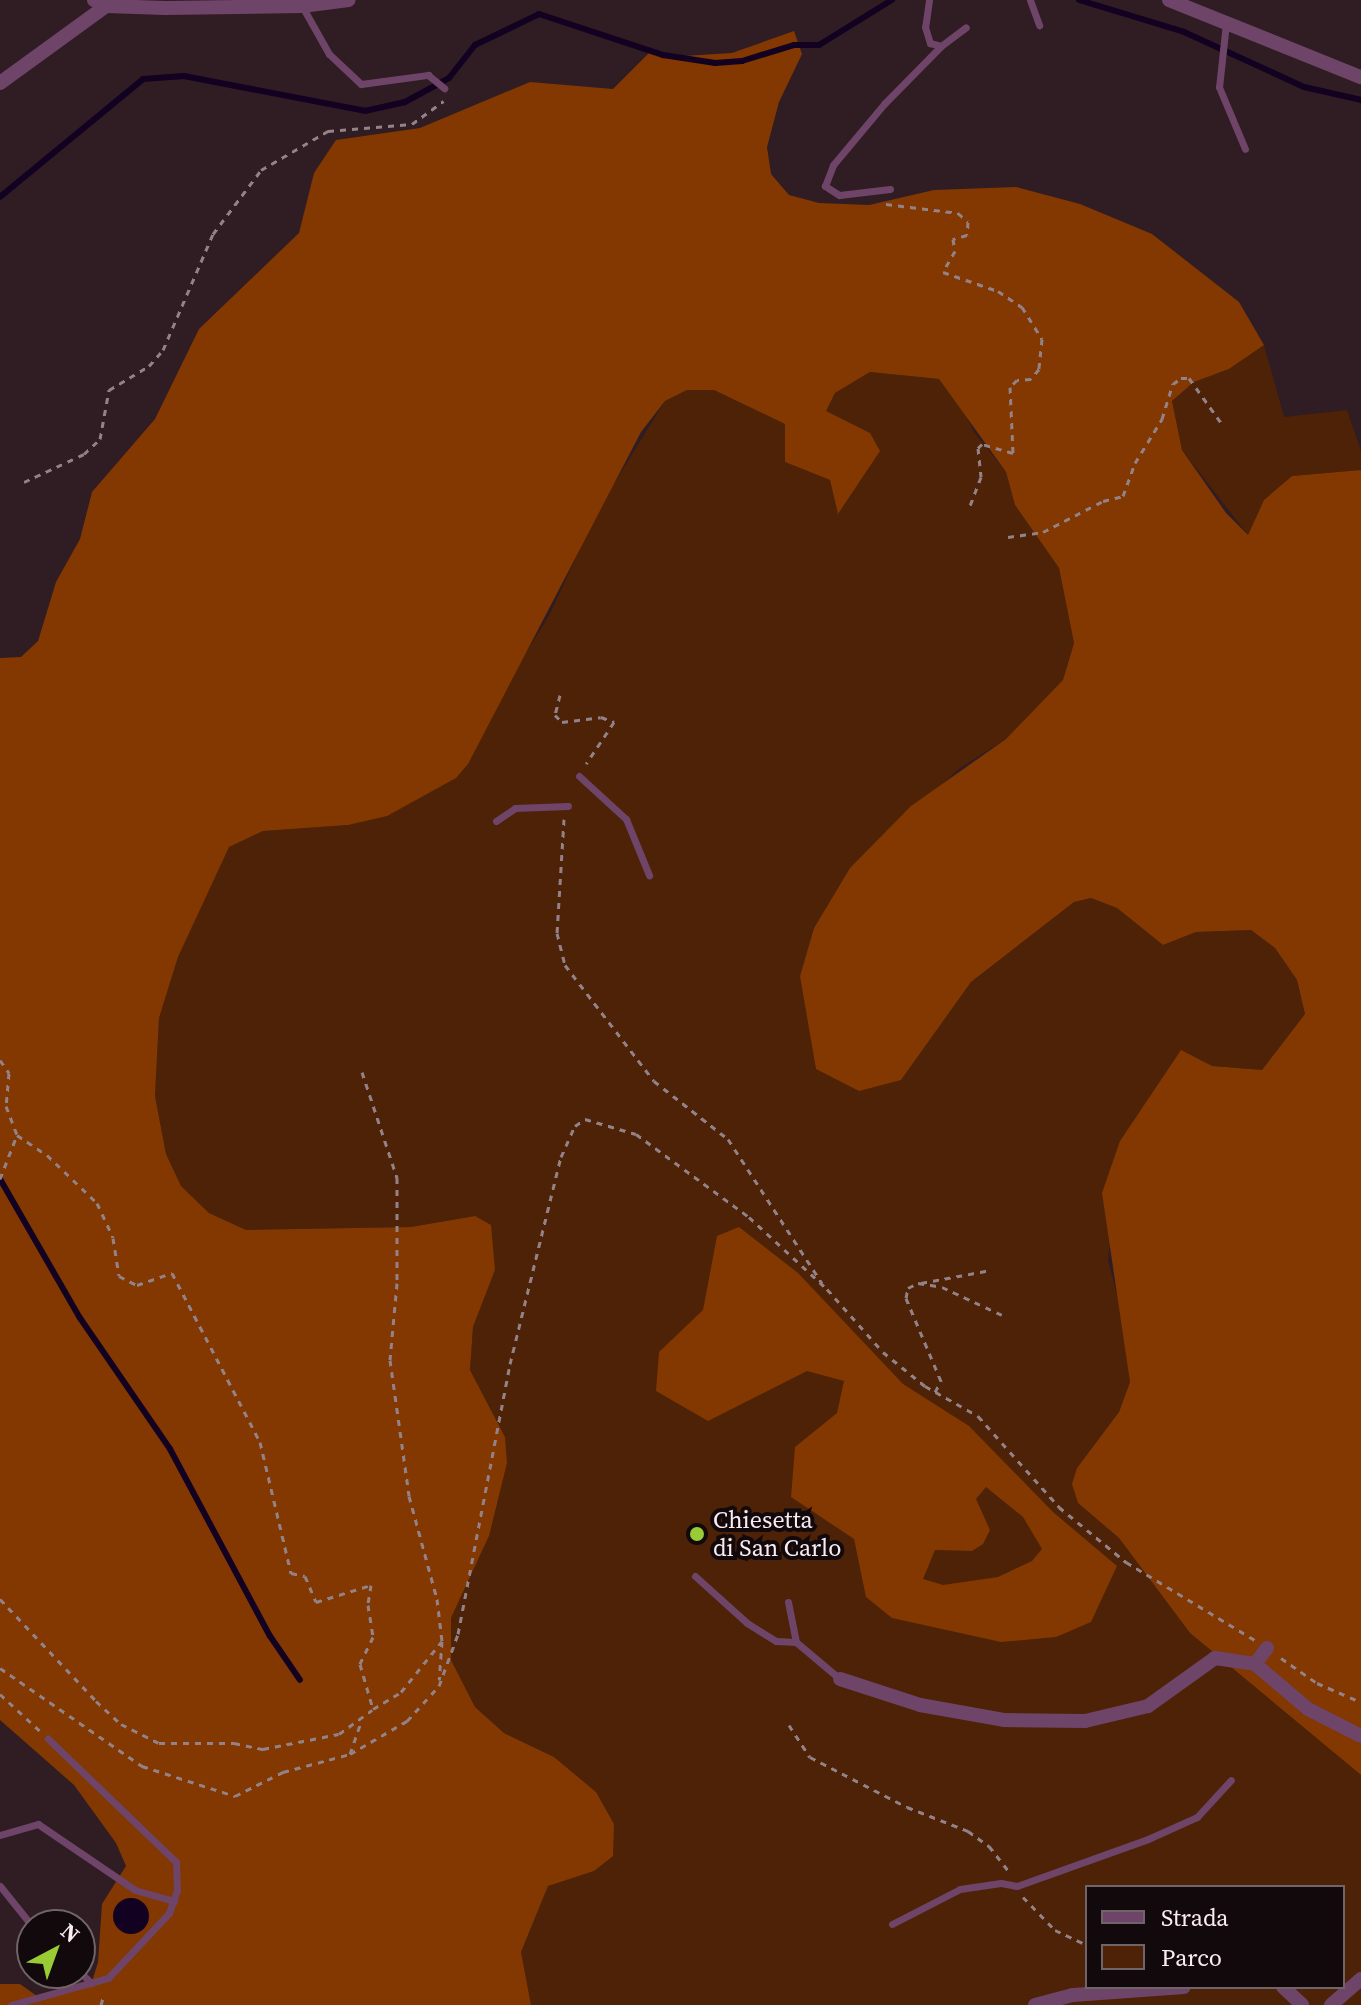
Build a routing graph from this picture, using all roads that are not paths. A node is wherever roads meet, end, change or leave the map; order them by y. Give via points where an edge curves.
1 (349, 0) edge
2 (929, 0) edge
3 (1030, 0) edge
4 (1169, 0) edge
5 (100, 3) edge
6 (163, 4) edge
7 (302, 6) junction
8 (1039, 25) dead end
9 (966, 27) dead end
10 (1225, 29) junction
11 (941, 46) junction
12 (1361, 77) edge
13 (0, 83) edge
14 (444, 88) road end
15 (1245, 149) dead end
16 (890, 189) dead end
17 (579, 776) road end
18 (568, 806) road end
19 (496, 821) dead end
20 (649, 875) dead end
21 (695, 1576) dead end
22 (788, 1602) dead end
23 (796, 1642) junction
24 (1267, 1648) dead end
25 (1255, 1664) junction
26 (840, 1679) joint
27 (1361, 1736) edge
28 (48, 1739) road end
29 (1231, 1780) dead end
30 (0, 1835) edge
31 (0, 1886) edge
32 (174, 1901) junction
33 (18, 1909) edge
34 (892, 1924) dead end
35 (1361, 1979) edge
36 (96, 1982) edge
37 (69, 1989) edge
38 (1156, 1989) edge
39 (1285, 1989) edge
40 (11, 2005) edge
41 (1035, 2005) edge
42 (1302, 2005) edge
43 (1331, 2005) edge

1 - 7 street
2 - 11 lane via 925,27 930,43
3 - 8 lane
4 - 10 street
5 - 6 street
5 - 13 street
6 - 7 street
7 - 14 lane via 329,54 361,84 428,75
9 - 11 lane
10 - 12 street
10 - 15 lane via 1218,63 1222,102
11 - 16 lane via 833,165 825,186 839,195
17 - 20 lane via 626,819
18 - 19 lane via 515,808
21 - 23 lane via 747,1623 776,1641
22 - 23 lane
23 - 26 lane
24 - 25 street
25 - 26 street via 1215,1658 1148,1706 1085,1721 1004,1720
25 - 27 street via 1308,1709
28 - 32 lane via 176,1862
29 - 34 lane via 1197,1817 1078,1867 1017,1886 960,1889
30 - 32 lane via 38,1824 135,1890
31 - 33 lane
32 - 36 lane via 129,1959
35 - 43 street
37 - 40 lane
38 - 41 street via 1073,1995
39 - 42 street

